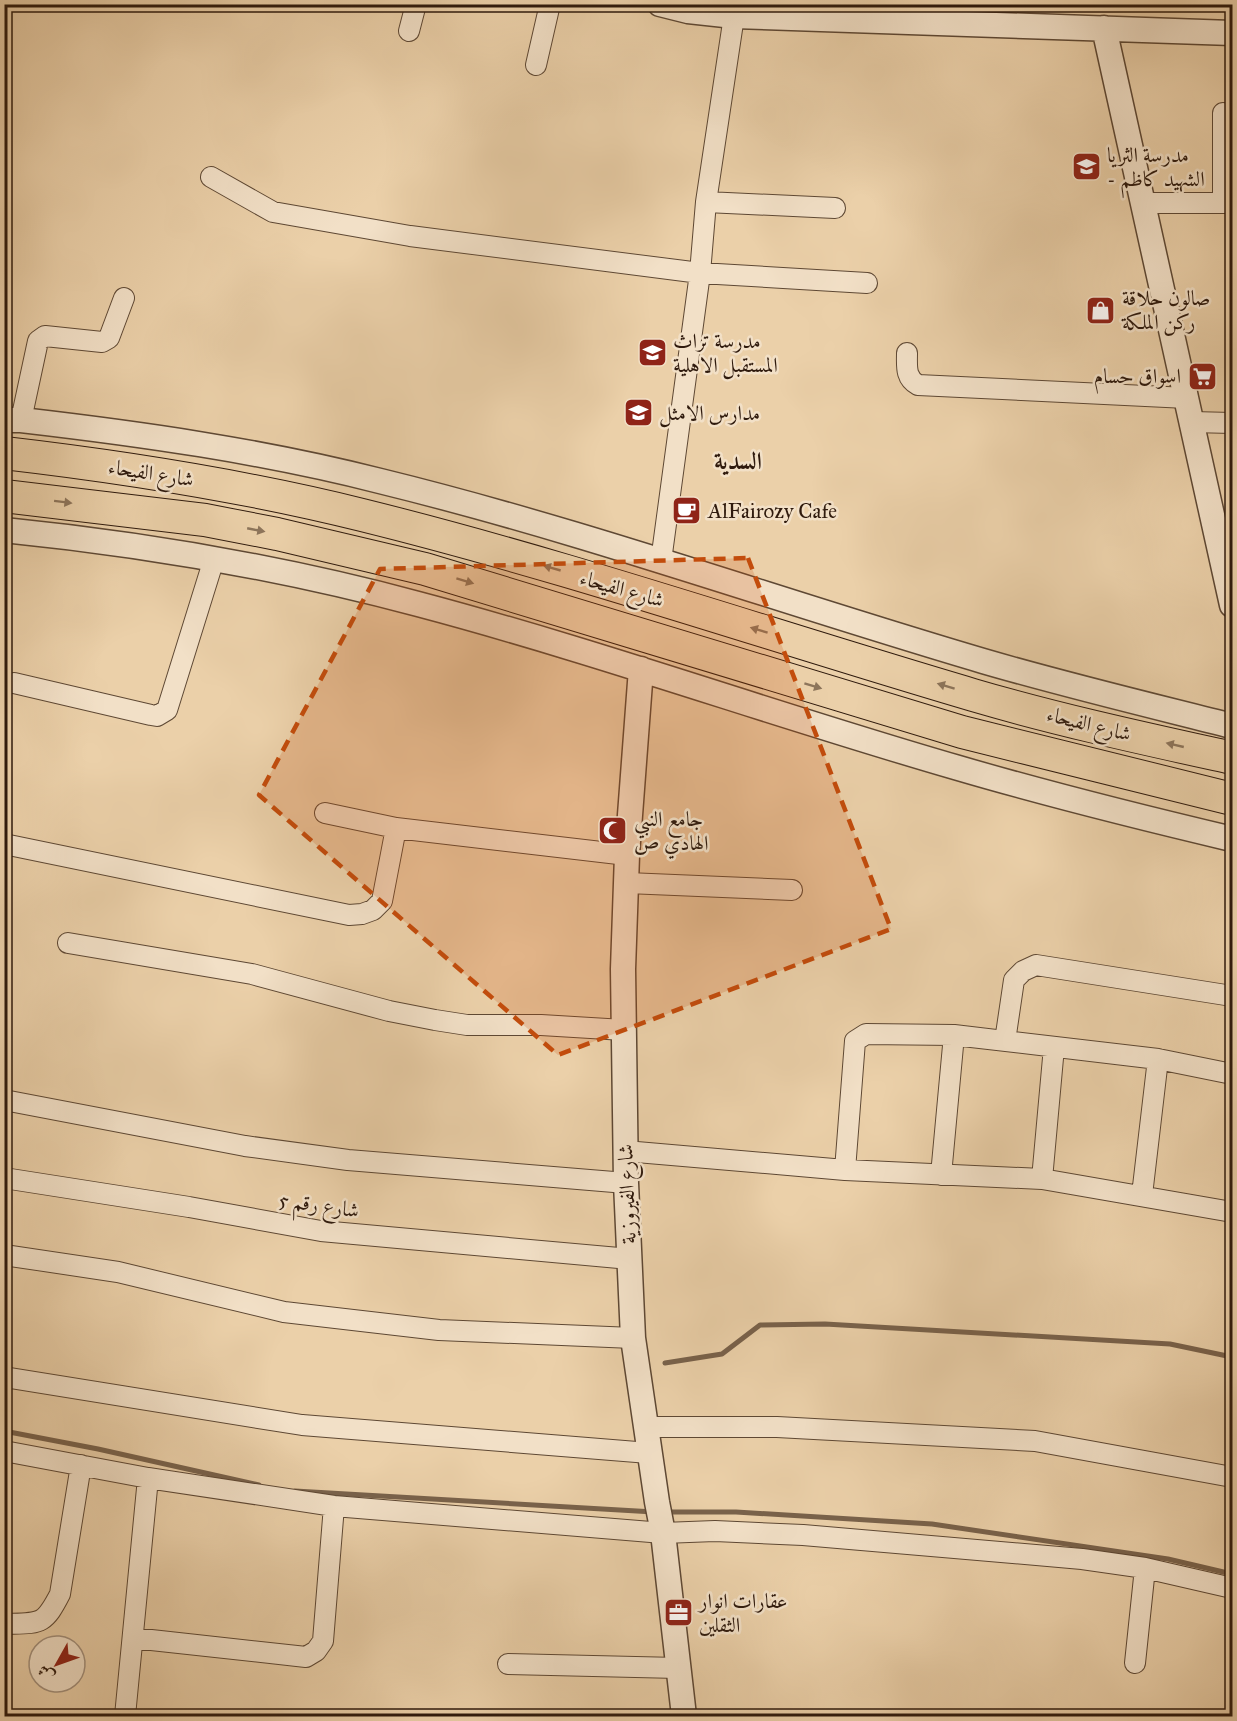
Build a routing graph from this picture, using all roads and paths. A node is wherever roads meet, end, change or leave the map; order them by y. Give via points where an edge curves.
1 (416, 4) edge
2 (549, 4) edge
3 (660, 4) edge
4 (734, 10) edge
5 (1104, 28) junction
6 (409, 32) dead end
7 (1233, 33) edge
8 (536, 65) dead end
9 (1223, 113) dead end
10 (211, 177) dead end
11 (706, 202) junction
12 (1228, 202) edge
13 (1143, 203) junction
14 (835, 208) dead end
15 (700, 273) junction
16 (867, 282) dead end
17 (124, 298) dead end
18 (907, 353) dead end
19 (1186, 398) junction
20 (13, 420) edge
21 (1192, 422) junction
22 (1233, 423) edge
23 (4, 453) edge
24 (4, 496) edge
25 (441, 496) junction
26 (4, 531) edge
27 (432, 533) junction
28 (214, 559) junction
29 (661, 561) junction
30 (425, 569) junction
31 (415, 603) junction
32 (1233, 605) edge
33 (683, 606) junction
34 (672, 644) junction
35 (985, 662) junction
36 (641, 669) junction
37 (14, 683) dead end
38 (976, 696) junction
39 (1233, 726) edge
40 (962, 732) junction
41 (1233, 758) edge
42 (952, 766) junction
43 (1233, 799) edge
44 (325, 813) dead end
45 (396, 828) junction
46 (1233, 839) edge
47 (4, 844) edge
48 (627, 855) junction
49 (627, 883) junction
50 (792, 890) dead end
51 (68, 944) dead end
52 (1233, 996) edge
53 (624, 1030) junction
54 (954, 1035) junction
55 (1005, 1041) junction
56 (1054, 1047) junction
57 (1158, 1059) junction
58 (1233, 1074) edge
59 (4, 1100) edge
60 (625, 1151) junction
61 (845, 1170) junction
62 (940, 1175) junction
63 (4, 1178) edge
64 (1042, 1179) junction
65 (626, 1183) junction
66 (1142, 1195) junction
67 (1233, 1212) edge
68 (4, 1255) edge
69 (630, 1259) junction
70 (633, 1338) junction
71 (4, 1377) edge
72 (646, 1427) junction
73 (4, 1451) edge
74 (650, 1453) junction
75 (81, 1465) junction
76 (1233, 1477) edge
77 (148, 1478) junction
78 (334, 1506) junction
79 (660, 1519) junction
80 (1145, 1568) junction
81 (1233, 1588) edge
82 (7, 1624) dead end
83 (133, 1638) junction
84 (1135, 1663) dead end
85 (508, 1664) dead end
86 (678, 1668) junction
87 (125, 1716) edge
88 (684, 1716) edge

1 - 6 street
2 - 8 street
3 - 4 street via 688,11
4 - 5 street
4 - 11 street
5 - 7 street
5 - 13 street
9 - 12 street
10 - 15 street via 273,212 410,236
11 - 14 street
11 - 15 street
12 - 13 street
13 - 19 street
15 - 16 street
15 - 29 street
17 - 20 street via 106,341 45,336 38,341
18 - 19 street via 908,376 918,385
19 - 21 street
20 - 25 street via 217,446
21 - 22 street
21 - 32 street
23 - 27 highway, شارع الفيحاء via 209,483
24 -> 30 highway, شارع الفيحاء via 205,520
25 - 27 street
25 - 29 street
26 - 28 street
33 -> 27 highway, شارع الفيحاء
28 - 31 street
28 - 37 street via 163,714 151,715
29 - 35 street
30 - 31 street
30 -> 34 highway, شارع الفيحاء
31 - 36 street
33 - 34 highway
38 -> 33 highway, شارع الفيحاء
34 -> 40 highway, شارع الفيحاء
35 - 38 street
35 - 39 street
36 - 42 street
36 - 48 street, شارع الفيروزية
41 -> 38 highway, شارع الفيحاء
40 - 42 street
40 - 43 highway, شارع الفيحاء
42 - 46 street
44 - 45 street
45 - 47 street via 382,901 373,910 348,915
45 - 48 street
48 - 49 street, شارع الفيروزية
49 - 50 street
49 - 53 street, شارع الفيروزية
51 - 53 street via 252,974 357,1003 467,1025
52 - 55 street via 1036,965 1014,980
53 - 60 street, شارع الفيروزية
54 - 55 street
54 - 61 street via 872,1032 855,1041
54 - 62 street
55 - 56 street
56 - 57 street
56 - 64 street
57 - 58 street
57 - 66 street
59 - 65 street via 245,1146 325,1157
60 - 61 street
60 - 65 street, شارع الفيروزية
61 - 62 street
62 - 64 street
63 - 69 street, شارع رقم 5 via 321,1231
64 - 66 street
65 - 69 street, شارع الفيروزية
66 - 67 street
68 - 70 street via 118,1272 284,1312 439,1330
69 - 70 street, شارع الفيروزية
70 - 72 street, شارع الفيروزية
71 - 74 street via 302,1425
72 - 74 street, شارع الفيروزية
72 - 76 street via 777,1427 1035,1441
73 - 75 street
74 - 79 street, شارع الفيروزية
75 - 77 street
75 - 82 street via 60,1594 51,1612 37,1623
77 - 78 street
77 - 83 street
78 - 79 street
78 - 83 street via 323,1641 316,1651 306,1657
79 - 80 street via 715,1531 1082,1559
79 - 86 street, شارع الفيروزية
80 - 81 street
80 - 84 street
83 - 87 street
85 - 86 street
86 - 88 street, شارع الفيروزية

